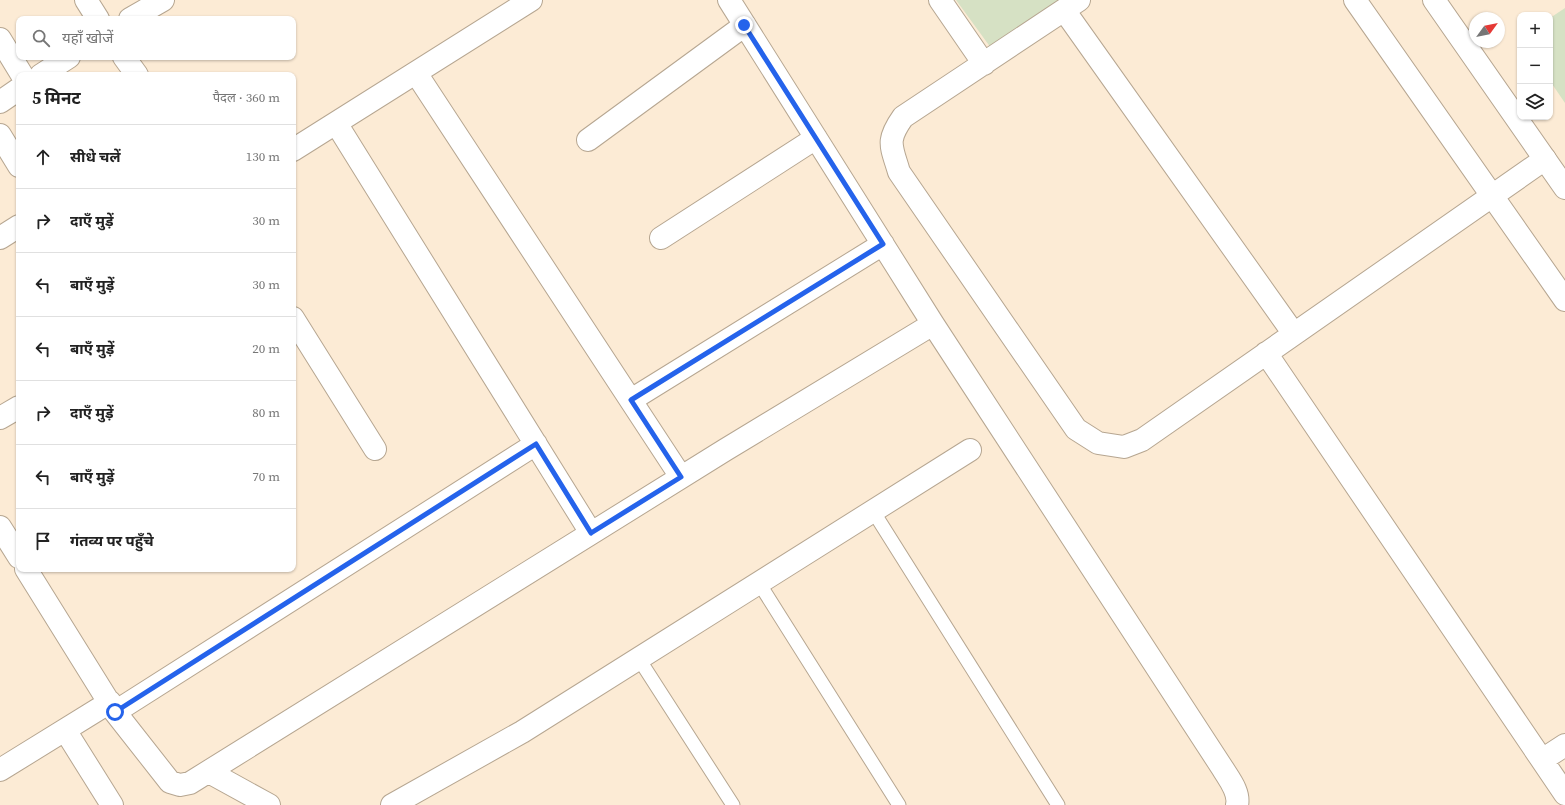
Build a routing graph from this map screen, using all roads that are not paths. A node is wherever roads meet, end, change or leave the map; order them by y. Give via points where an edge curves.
1 (86, 0) edge
2 (163, 0) edge
3 (531, 0) edge
4 (729, 0) edge
5 (940, 0) edge
6 (1355, 0) edge
7 (1434, 0) edge
8 (1072, 5) edge
9 (96, 16) edge
10 (135, 16) edge
11 (744, 25) junction
12 (0, 39) edge
13 (64, 60) edge
14 (126, 60) edge
15 (984, 64) junction
16 (20, 72) edge
17 (46, 72) edge
18 (135, 72) edge
19 (416, 73) junction
20 (16, 91) edge
21 (0, 102) edge
22 (336, 123) junction
23 (0, 135) edge
24 (816, 138) junction
25 (588, 140) dead end
26 (296, 148) edge
27 (1545, 159) junction
28 (16, 161) edge
29 (1565, 188) edge
30 (1492, 196) junction
31 (16, 228) edge
32 (0, 238) edge
33 (661, 238) dead end
34 (883, 244) junction
35 (1565, 300) edge
36 (296, 323) edge
37 (933, 324) junction
38 (1294, 334) junction
39 (1266, 353) junction
40 (631, 400) junction
41 (16, 409) edge
42 (0, 418) edge
43 (536, 444) junction
44 (375, 449) dead end
45 (970, 450) dead end
46 (681, 477) junction
47 (873, 511) junction
48 (0, 527) edge
49 (591, 533) junction
50 (13, 552) edge
51 (28, 572) edge
52 (759, 583) junction
53 (639, 659) junction
54 (112, 707) junction
55 (65, 730) junction
56 (1565, 744) edge
57 (1542, 760) junction
58 (0, 770) edge
59 (209, 772) junction
60 (1565, 794) edge
61 (112, 805) edge
62 (269, 805) edge
63 (392, 805) edge
64 (733, 805) edge
65 (899, 805) edge
66 (1058, 805) edge
67 (1237, 805) edge

1 - 9 street
2 - 10 street
3 - 19 street
4 - 11 street
5 - 15 street
6 - 30 street
7 - 27 street
8 - 15 street
8 - 38 street
11 - 24 street
11 - 25 street
12 - 16 street
13 - 17 street
14 - 18 street
15 - 39 street via 903,117 893,132 891,146 898,172 1076,429 1098,443 1124,447 1142,440
19 - 22 street
19 - 40 street
20 - 21 street
22 - 26 street
22 - 43 street
23 - 28 street
24 - 33 street
24 - 34 street
27 - 29 street
27 - 30 street
30 - 35 street
30 - 38 street
31 - 32 street
34 - 37 street
34 - 40 street
36 - 44 street
37 - 46 street
37 - 67 street via 1234,786
38 - 39 street
39 - 57 street
40 - 46 street
41 - 42 street
43 - 49 street
43 - 54 street
45 - 47 street
46 - 49 street
47 - 52 street
47 - 66 lane
48 - 50 street
49 - 59 street
51 - 54 street
52 - 53 street
52 - 65 lane
53 - 63 street via 522,732
53 - 64 lane
54 - 55 street
54 - 59 street via 170,782 180,785 190,783
55 - 58 street
55 - 61 street
56 - 57 street
57 - 60 street
59 - 62 street

